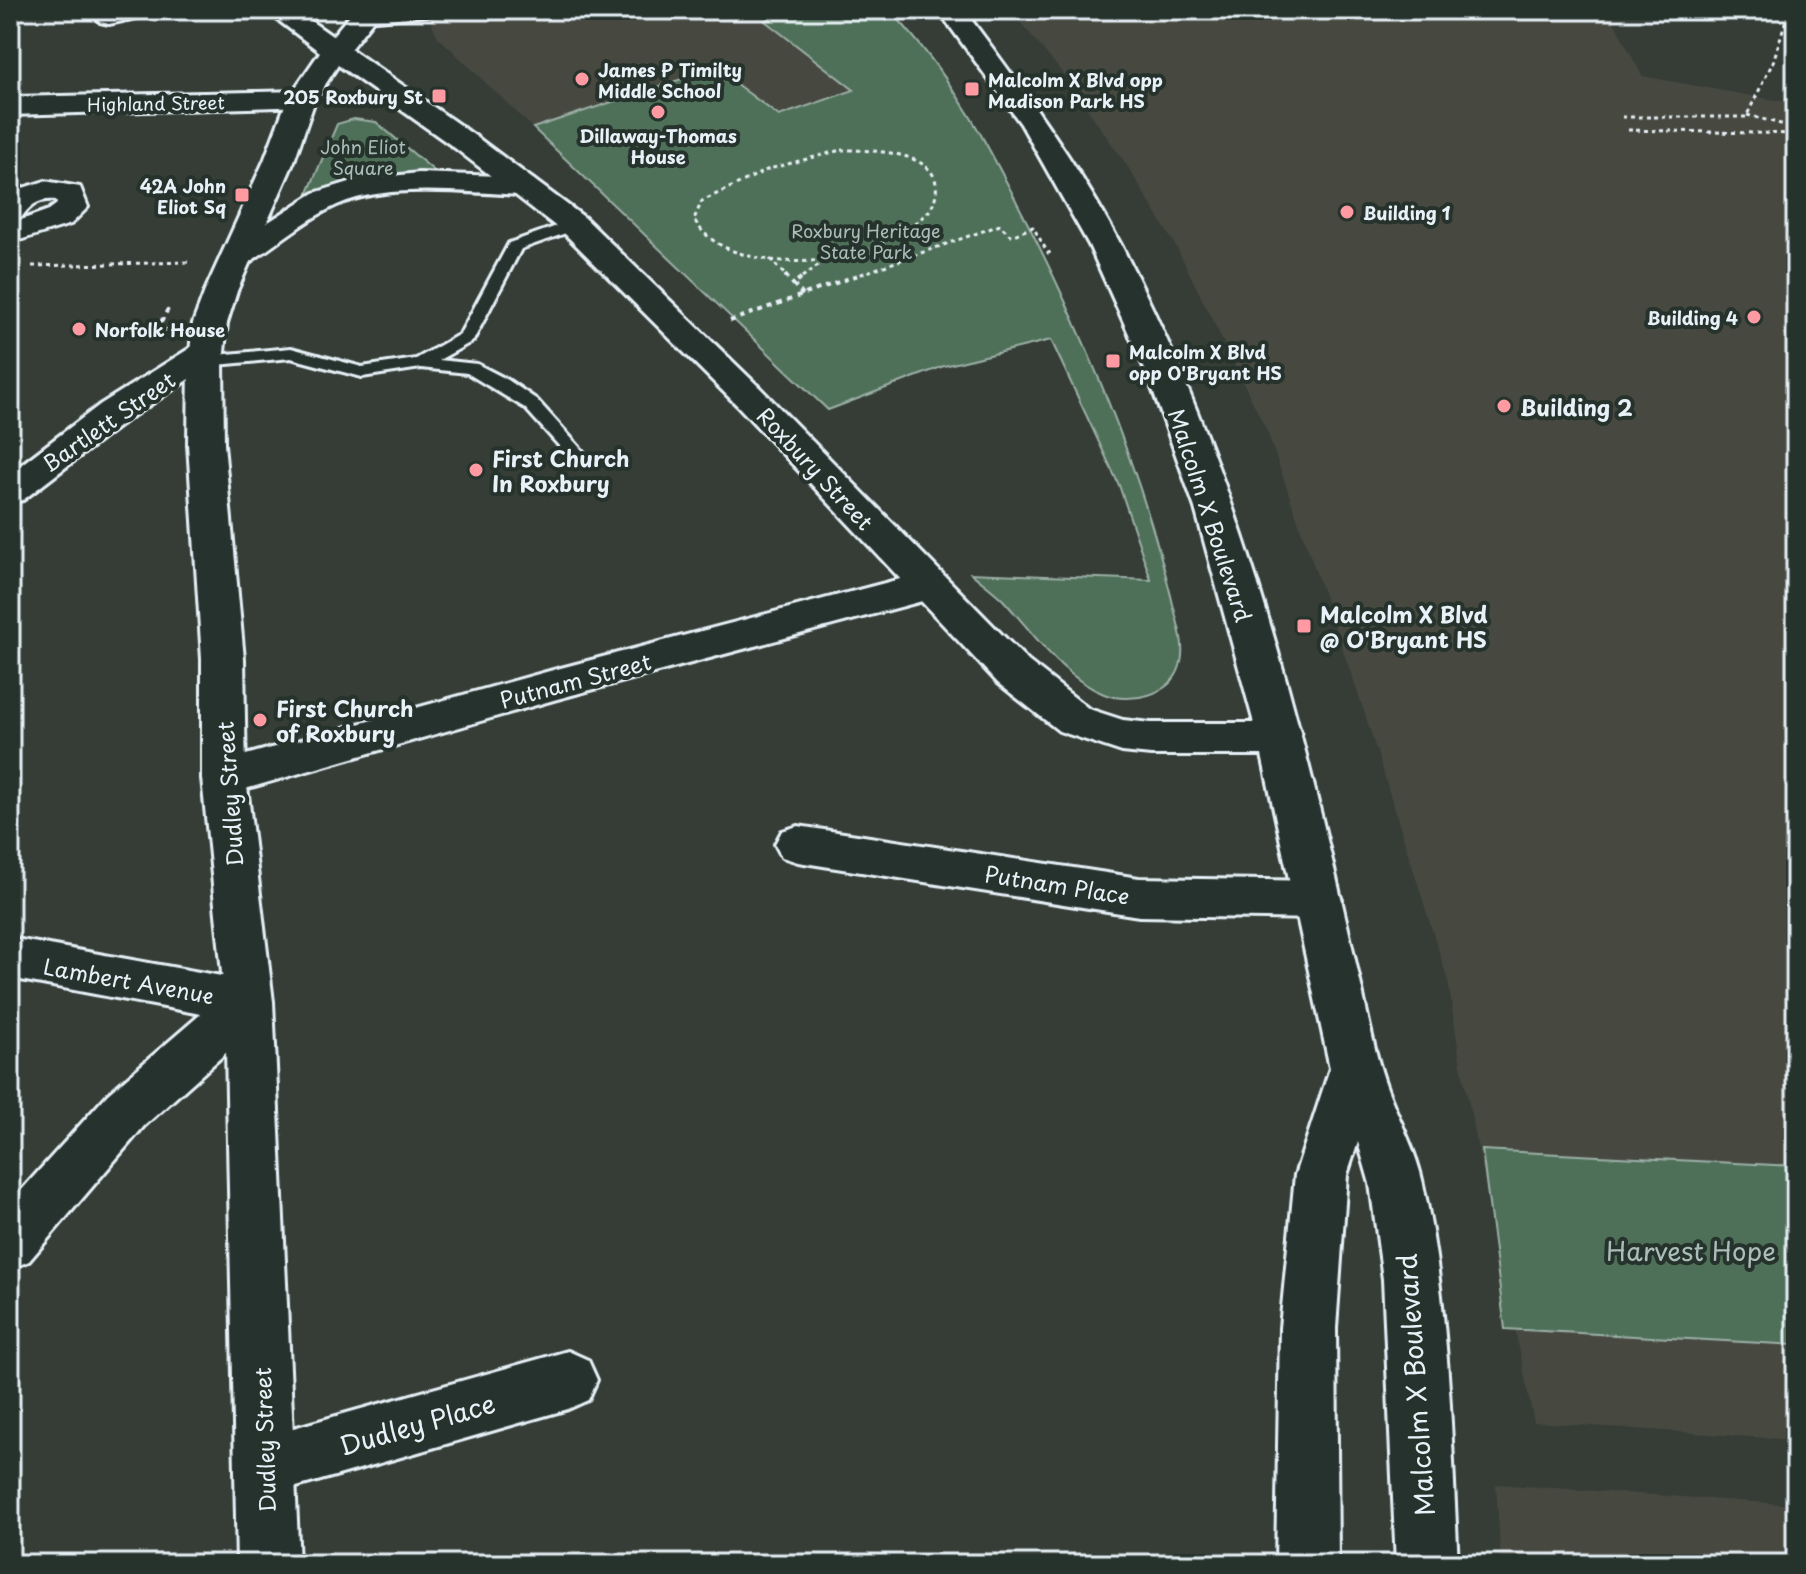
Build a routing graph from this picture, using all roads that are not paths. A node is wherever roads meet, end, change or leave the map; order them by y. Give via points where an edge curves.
1 (136, 10) edge
2 (278, 10) edge
3 (445, 10) edge
4 (951, 10) edge
5 (366, 13) edge
6 (109, 16) dead end
7 (334, 51) junction
8 (392, 90) junction
9 (330, 97) junction
10 (10, 106) edge
11 (523, 186) junction
12 (10, 211) edge
13 (574, 225) junction
14 (10, 234) edge
15 (237, 256) junction
16 (208, 348) junction
17 (421, 363) junction
18 (576, 454) dead end
19 (10, 491) edge
20 (927, 586) junction
21 (1280, 739) junction
22 (224, 778) junction
23 (798, 844) dead end
24 (1319, 900) junction
25 (10, 958) edge
26 (249, 1002) junction
27 (1355, 1069) junction
28 (10, 1243) edge
29 (568, 1380) dead end
30 (265, 1466) junction
31 (268, 1564) edge
32 (1307, 1564) edge
33 (1427, 1564) edge

1 - 6 main road
2 - 7 main road, Roxbury Street
3 - 5 lane
4 - 21 main road, Malcolm X Boulevard via 1052,149 1142,321 1217,524
5 - 7 main road
7 - 8 main road, Roxbury Street
7 - 9 main road, Dudley Street
8 - 9 main road
8 - 11 main road, Roxbury Street
9 - 10 main road, Highland Street
9 - 15 main road, Dudley Street via 279,161
11 - 13 main road, Roxbury Street
11 - 15 main road via 419,182 356,189 325,199
12 - 14 main road via 18,199 45,190 69,193 73,207 60,217
13 - 17 lane via 515,246 467,337
13 - 20 main road, Roxbury Street via 749,397
15 - 16 main road, Dudley Street via 221,291
16 - 17 lane via 291,353 362,372
16 - 19 main road, Bartlett Street
16 - 22 main road, Dudley Street via 206,444 223,659
17 - 18 lane via 471,368 502,384 531,404
20 - 21 main road, Roxbury Street via 1013,672 1074,720 1122,736 1151,739
20 - 22 main road, Putnam Street
21 - 24 main road, Malcolm X Boulevard
22 - 26 main road, Dudley Street
23 - 24 main road, Putnam Place via 1139,897
24 - 27 main road, Malcolm X Boulevard
25 - 26 main road, Lambert Avenue
26 - 28 main road via 126,1110
26 - 30 main road, Dudley Street
27 - 32 main road, Malcolm X Boulevard via 1321,1175 1308,1328
27 - 33 main road, Malcolm X Boulevard via 1396,1180 1416,1320
29 - 30 main road, Dudley Place
30 - 31 main road, Dudley Street

